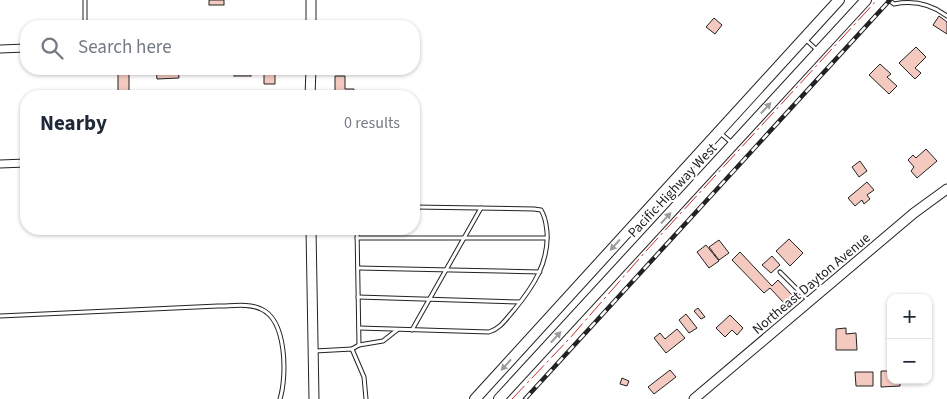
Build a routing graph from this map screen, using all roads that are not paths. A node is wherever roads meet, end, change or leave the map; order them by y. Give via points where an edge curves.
1 (85, 0) edge
2 (311, 0) edge
3 (839, 0) edge
4 (866, 0) edge
5 (889, 0) edge
6 (947, 16) edge
7 (85, 20) edge
8 (311, 20) edge
9 (804, 38) junction
10 (0, 48) edge
11 (20, 48) edge
12 (818, 52) junction
13 (311, 75) edge
14 (310, 90) edge
15 (719, 132) junction
16 (733, 144) junction
17 (20, 163) edge
18 (0, 164) edge
19 (947, 189) edge
20 (420, 207) edge
21 (482, 208) junction
22 (311, 235) edge
23 (357, 238) joint
24 (465, 238) junction
25 (547, 238) junction
26 (358, 268) junction
27 (448, 270) junction
28 (540, 272) junction
29 (780, 272) dead end
30 (358, 297) junction
31 (430, 299) junction
32 (521, 302) junction
33 (809, 302) junction
34 (0, 316) edge
35 (359, 328) junction
36 (398, 330) junction
37 (412, 330) junction
38 (359, 345) junction
39 (352, 349) junction
40 (312, 351) junction
41 (280, 399) edge
42 (314, 399) edge
43 (366, 399) edge
44 (475, 399) edge
45 (499, 399) edge
46 (694, 399) edge

1 - 7 lane
2 - 8 street
3 - 9 main road, Pacific Highway West
4 - 12 main road, Pacific Highway West
5 - 6 lane via 894,4 913,1
9 - 12 lane
9 - 15 main road, Pacific Highway West
10 - 11 street
16 -> 12 main road, Pacific Highway West
13 - 14 street
15 - 16 lane
15 -> 44 main road, Pacific Highway West
45 -> 16 main road, Pacific Highway West
17 - 18 street
19 - 33 street, Northeast Dayton Avenue
20 - 21 lane
21 - 24 lane
21 - 25 lane via 541,210 545,216
22 - 40 street
23 - 24 lane
23 - 26 lane
24 - 25 lane
24 - 27 lane
25 - 28 lane
26 - 27 lane
26 - 30 lane
27 - 28 lane
27 - 31 lane
28 - 32 lane
29 - 33 lane
30 - 31 lane
30 - 35 lane
31 - 32 lane
31 - 37 lane
32 - 37 lane via 500,326 489,332
33 - 46 street, Northeast Dayton Avenue
34 - 41 lane via 254,306 272,317 279,331 284,370
35 - 36 lane
35 - 38 lane
36 - 37 lane
36 - 38 lane via 382,341
38 - 39 lane
39 - 40 lane
39 - 43 lane via 364,377
40 - 42 street

